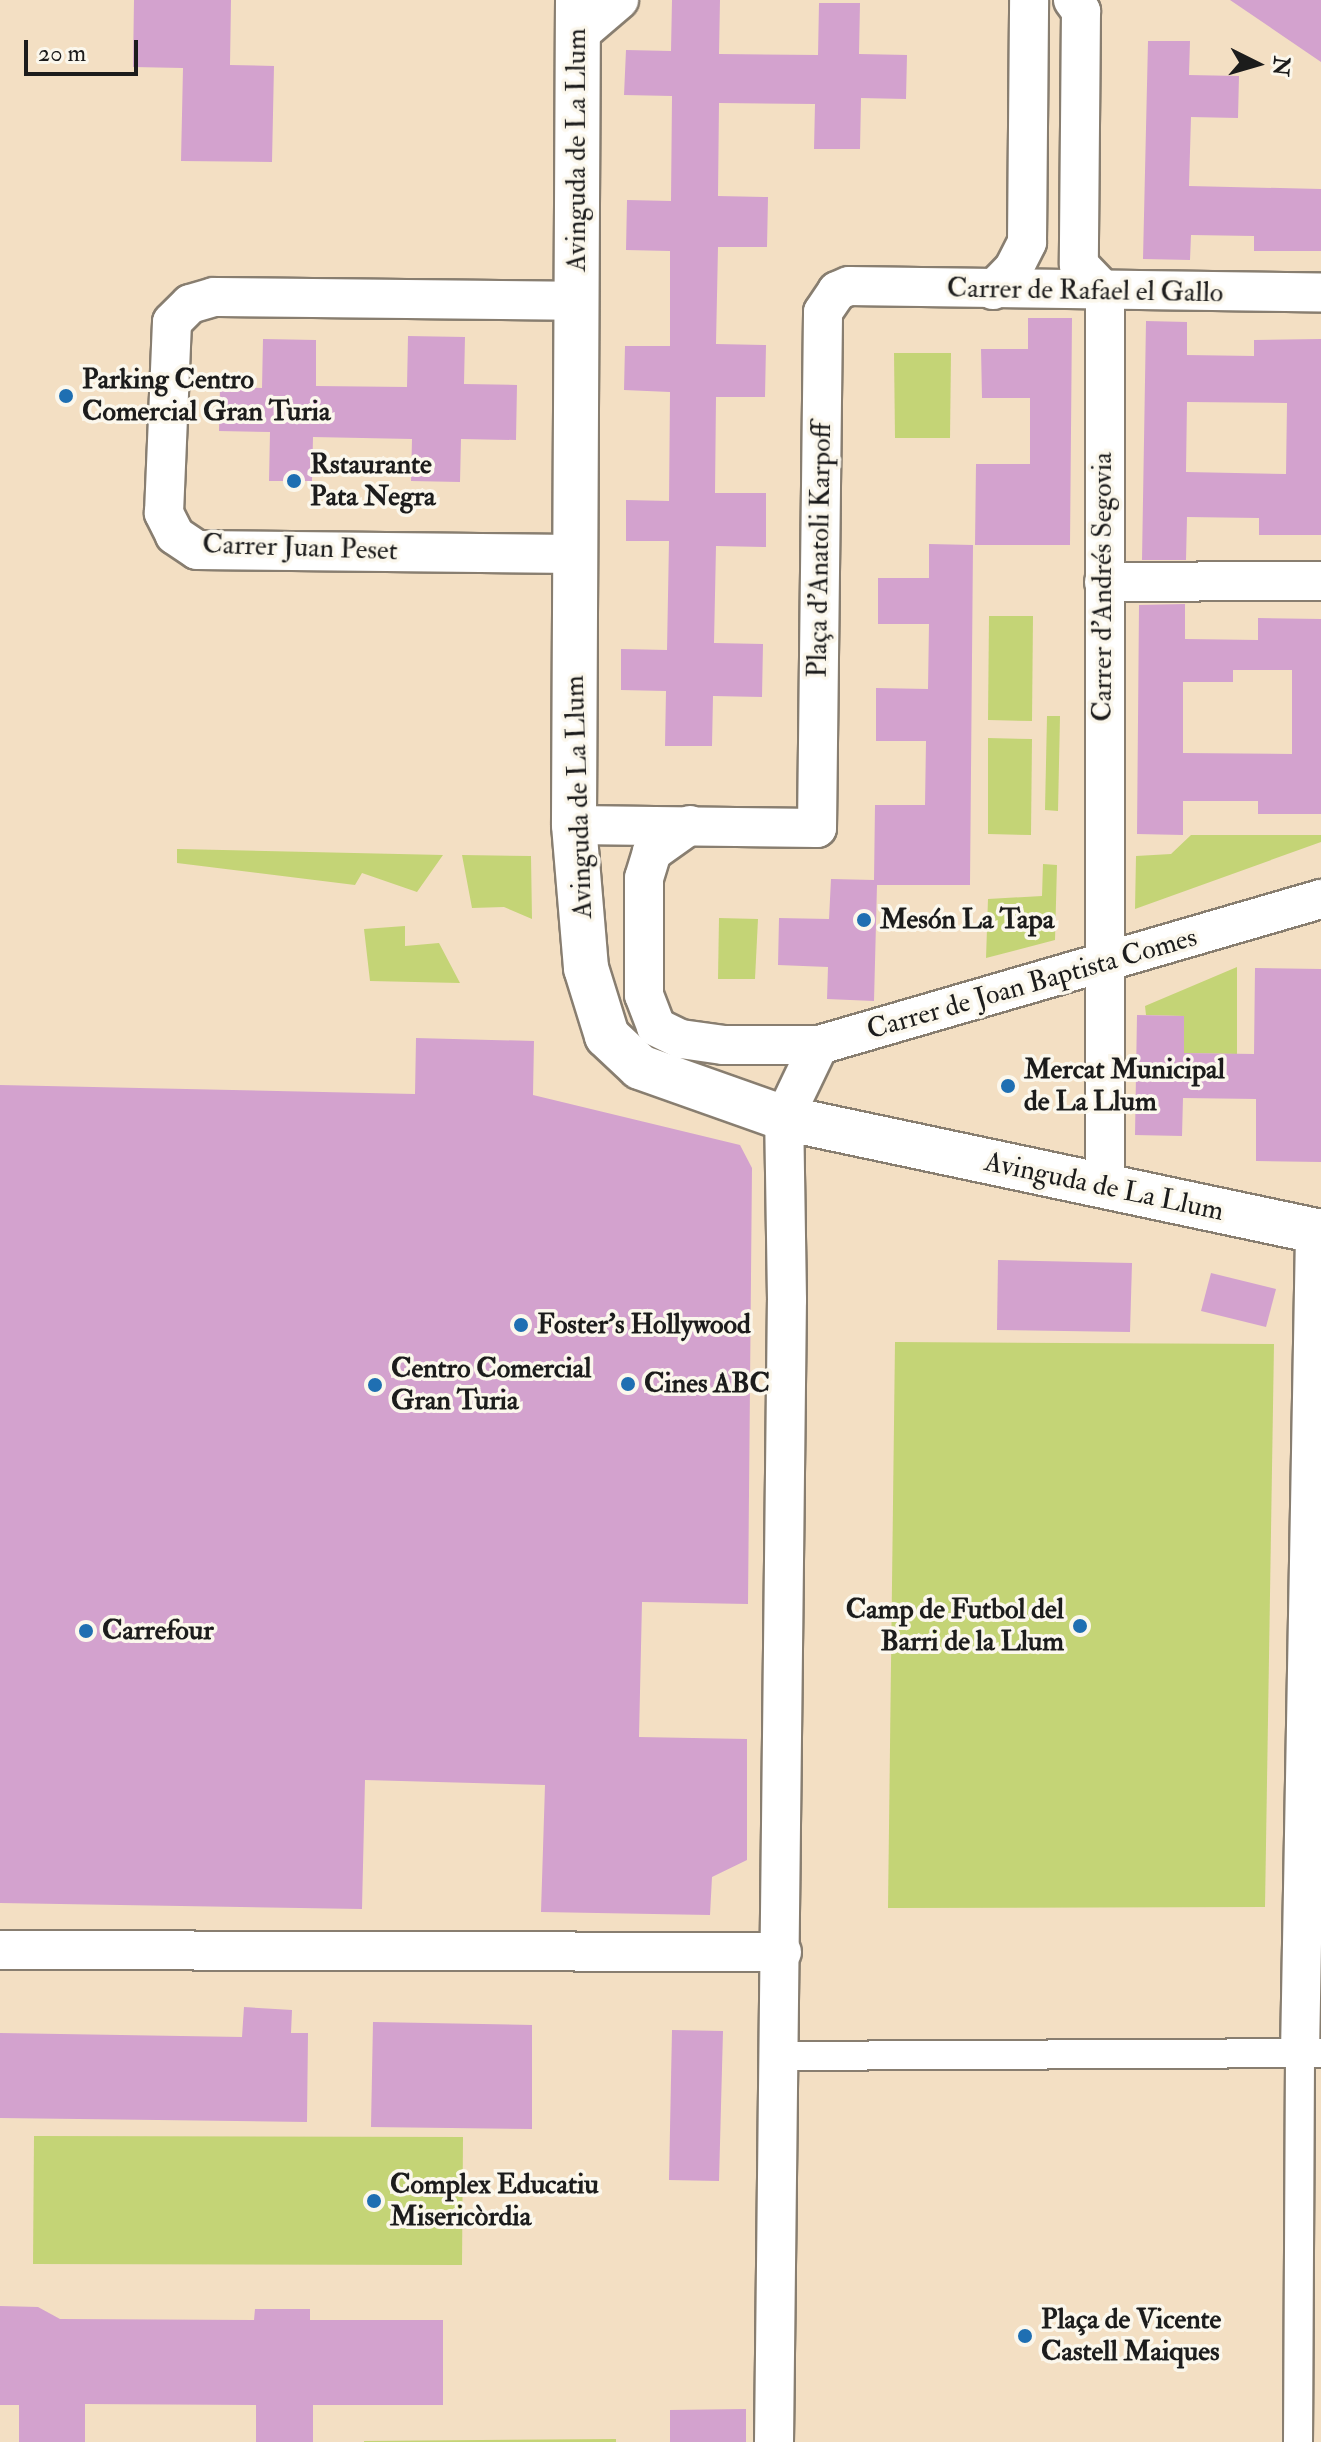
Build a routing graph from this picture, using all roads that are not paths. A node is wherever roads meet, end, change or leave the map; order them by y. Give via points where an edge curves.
1 (619, 0) edge
2 (1029, 0) edge
3 (1058, 0) edge
4 (1073, 0) edge
5 (578, 18) edge
6 (849, 286) joint
7 (993, 290) junction
8 (1093, 292) junction
9 (1321, 293) edge
10 (576, 301) junction
11 (575, 554) junction
12 (1321, 581) edge
13 (1104, 582) junction
14 (574, 825) junction
15 (690, 825) junction
16 (1321, 899) edge
17 (1101, 965) junction
18 (819, 1045) junction
19 (784, 1118) junction
20 (1105, 1187) junction
21 (1318, 1231) edge
22 (0, 1950) edge
23 (782, 1952) junction
24 (1310, 2053) edge
25 (780, 2056) junction
26 (774, 2442) edge
27 (1298, 2442) edge

1 - 5 street
2 - 7 street via 1027,242 1014,268
3 - 8 street via 1057,261
4 - 8 street via 1081,11 1077,248
5 - 10 street, Avinguda de La Llum
6 - 7 street, Carrer de Rafael el Gallo
6 - 15 street, Plaça d'Anatoli Karpoff via 830,297 823,312 817,828
7 - 8 street, Carrer de Rafael el Gallo
8 - 9 street, Carrer de Rafael el Gallo
8 - 13 street, Carrer d'Andrés Segovia
10 - 11 street, Avinguda de La Llum
10 - 11 street, Carrer Juan Peset via 214,297 190,304 172,322 164,513 175,535 197,550
11 - 14 street, Avinguda de La Llum
12 - 13 street
13 - 17 street, Carrer d'Andrés Segovia
14 - 15 street
14 - 19 street, Avinguda de La Llum via 586,968 607,1036 640,1067
15 - 18 street, Carrer de Joan Baptista Comes via 652,852 644,878 644,995 656,1027 681,1039 723,1045
16 - 17 street, Carrer de Joan Baptista Comes
17 - 18 street, Carrer de Joan Baptista Comes
17 - 20 street, Carrer d'Andrés Segovia
18 - 19 street
19 - 20 street, Avinguda de La Llum
19 - 23 street
20 - 21 street, Avinguda de La Llum
21 - 24 street
22 - 23 street
23 - 25 street
24 - 25 street
24 - 27 street
25 - 26 street

